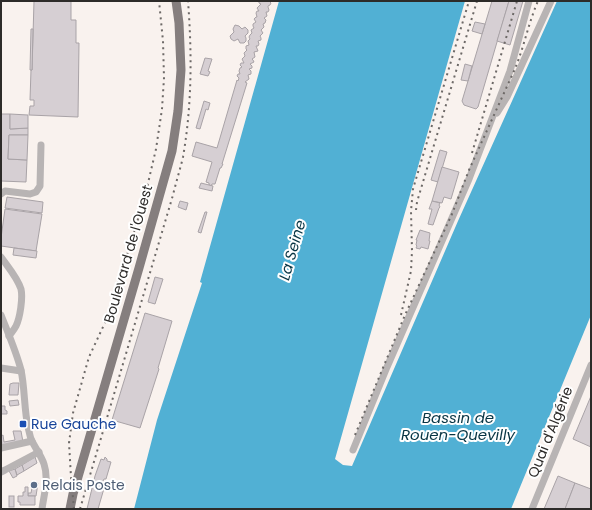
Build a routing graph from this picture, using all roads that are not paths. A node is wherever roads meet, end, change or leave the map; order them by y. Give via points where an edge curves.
1 (176, 1) edge
2 (529, 1) edge
3 (551, 1) edge
4 (487, 130) junction
5 (41, 145) dead end
6 (1, 194) edge
7 (1, 257) edge
8 (1, 315) edge
9 (9, 336) junction
10 (591, 365) edge
11 (1, 368) edge
12 (21, 371) junction
13 (32, 441) junction
14 (1, 448) edge
15 (353, 450) dead end
16 (39, 452) junction
17 (1, 472) edge
18 (42, 509) edge
19 (70, 509) edge
20 (532, 509) edge

1 - 19 main road, Boulevard de l'Ouest via 181,70 172,151
2 - 4 street via 510,71
3 - 4 street via 507,96
4 - 15 street via 469,179
5 - 6 street via 40,186 36,192 30,194 5,191
7 - 9 street via 21,290 22,302 18,321
8 - 9 street
9 - 12 street
10 - 20 street, Quai d'Algérie
11 - 12 street
12 - 13 street
13 - 14 street
13 - 16 street
16 - 17 street
16 - 18 street via 46,478

